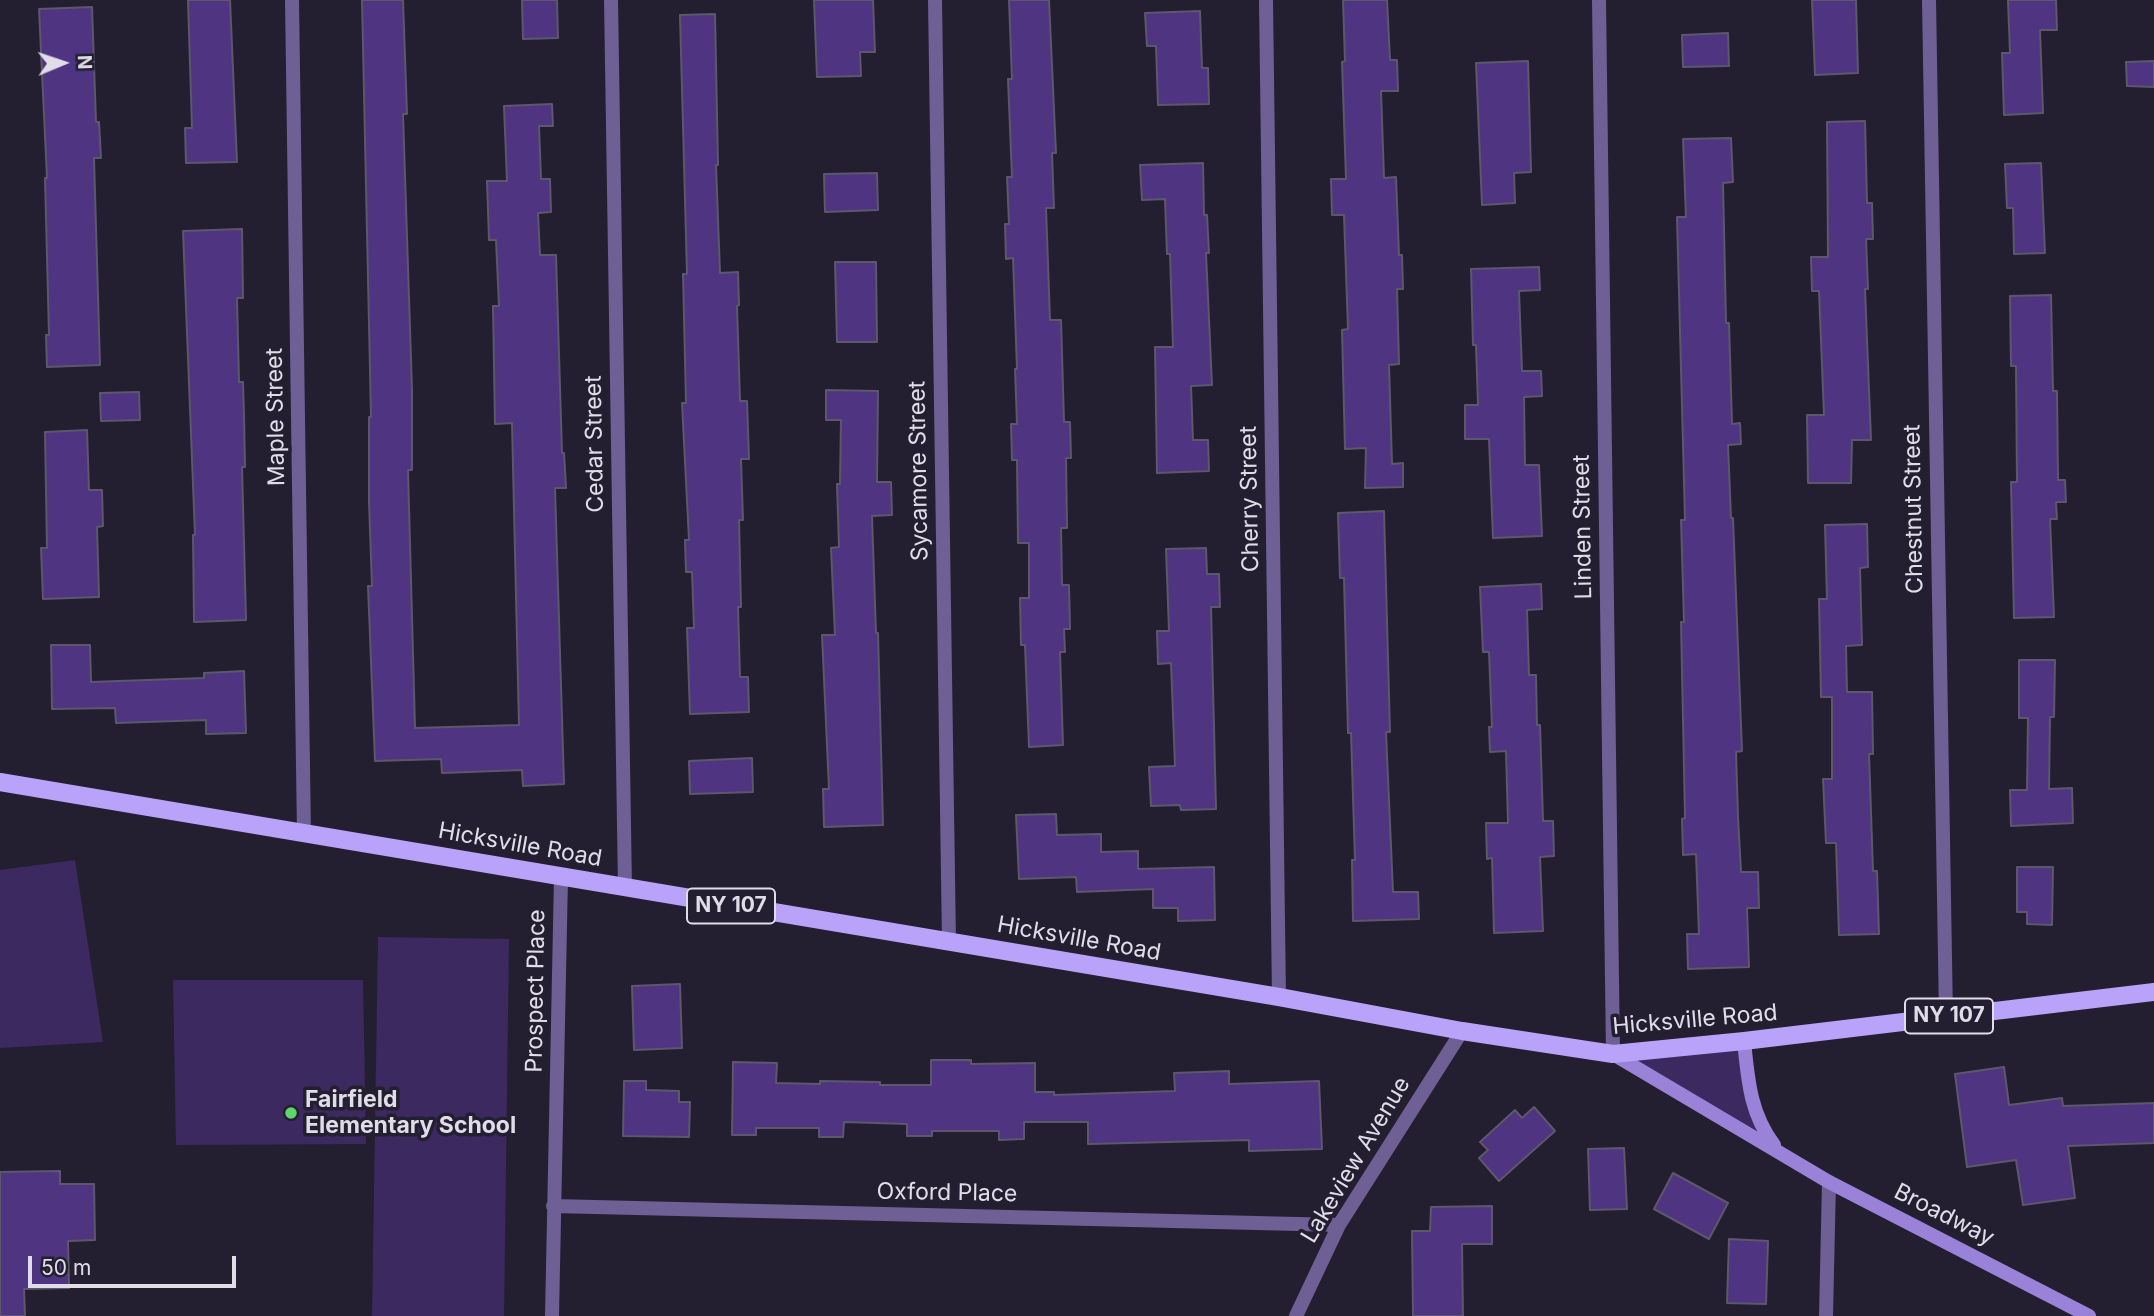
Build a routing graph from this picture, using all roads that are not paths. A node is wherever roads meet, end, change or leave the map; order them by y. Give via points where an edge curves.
1 (292, 0) edge
2 (611, 0) edge
3 (935, 0) edge
4 (1266, 0) edge
5 (1599, 0) edge
6 (1929, 0) edge
7 (0, 782) edge
8 (304, 834) junction
9 (561, 877) junction
10 (625, 888) junction
11 (949, 942) junction
12 (2154, 992) edge
13 (1279, 998) junction
14 (1945, 1017) junction
15 (1462, 1031) junction
16 (1744, 1041) junction
17 (1613, 1054) junction
18 (1779, 1152) junction
19 (1829, 1182) junction
20 (554, 1206) junction
21 (1339, 1225) junction
22 (552, 1316) edge
23 (1296, 1316) edge
24 (1826, 1316) edge
25 (2089, 1316) edge

1 - 8 street, Maple Street
2 - 10 street, Cedar Street
3 - 11 street, Sycamore Street
4 - 13 street, Cherry Street
5 - 17 street, Linden Street
6 - 14 street, Chestnut Street
7 - 8 main road, Hicksville Road / NY 107
8 - 9 main road, Hicksville Road / NY 107
9 - 10 main road, Hicksville Road / NY 107
9 - 20 street, Prospect Place
10 - 11 main road, Hicksville Road / NY 107
11 - 13 main road, Hicksville Road / NY 107
12 - 14 main road, Hicksville Road / NY 107
13 - 15 main road, Hicksville Road / NY 107
14 - 16 main road, Hicksville Road / NY 107
15 - 17 main road, Hicksville Road / NY 107
15 - 21 street, Lakeview Avenue
16 - 17 main road, Hicksville Road / NY 107
16 - 18 main road, Broadway via 1755,1114
17 - 18 main road, Broadway
18 - 19 main road, Broadway
19 - 24 street
19 - 25 main road, Broadway
20 - 21 street, Oxford Place
20 - 22 street, Prospect Place
21 - 23 street, Lakeview Avenue

